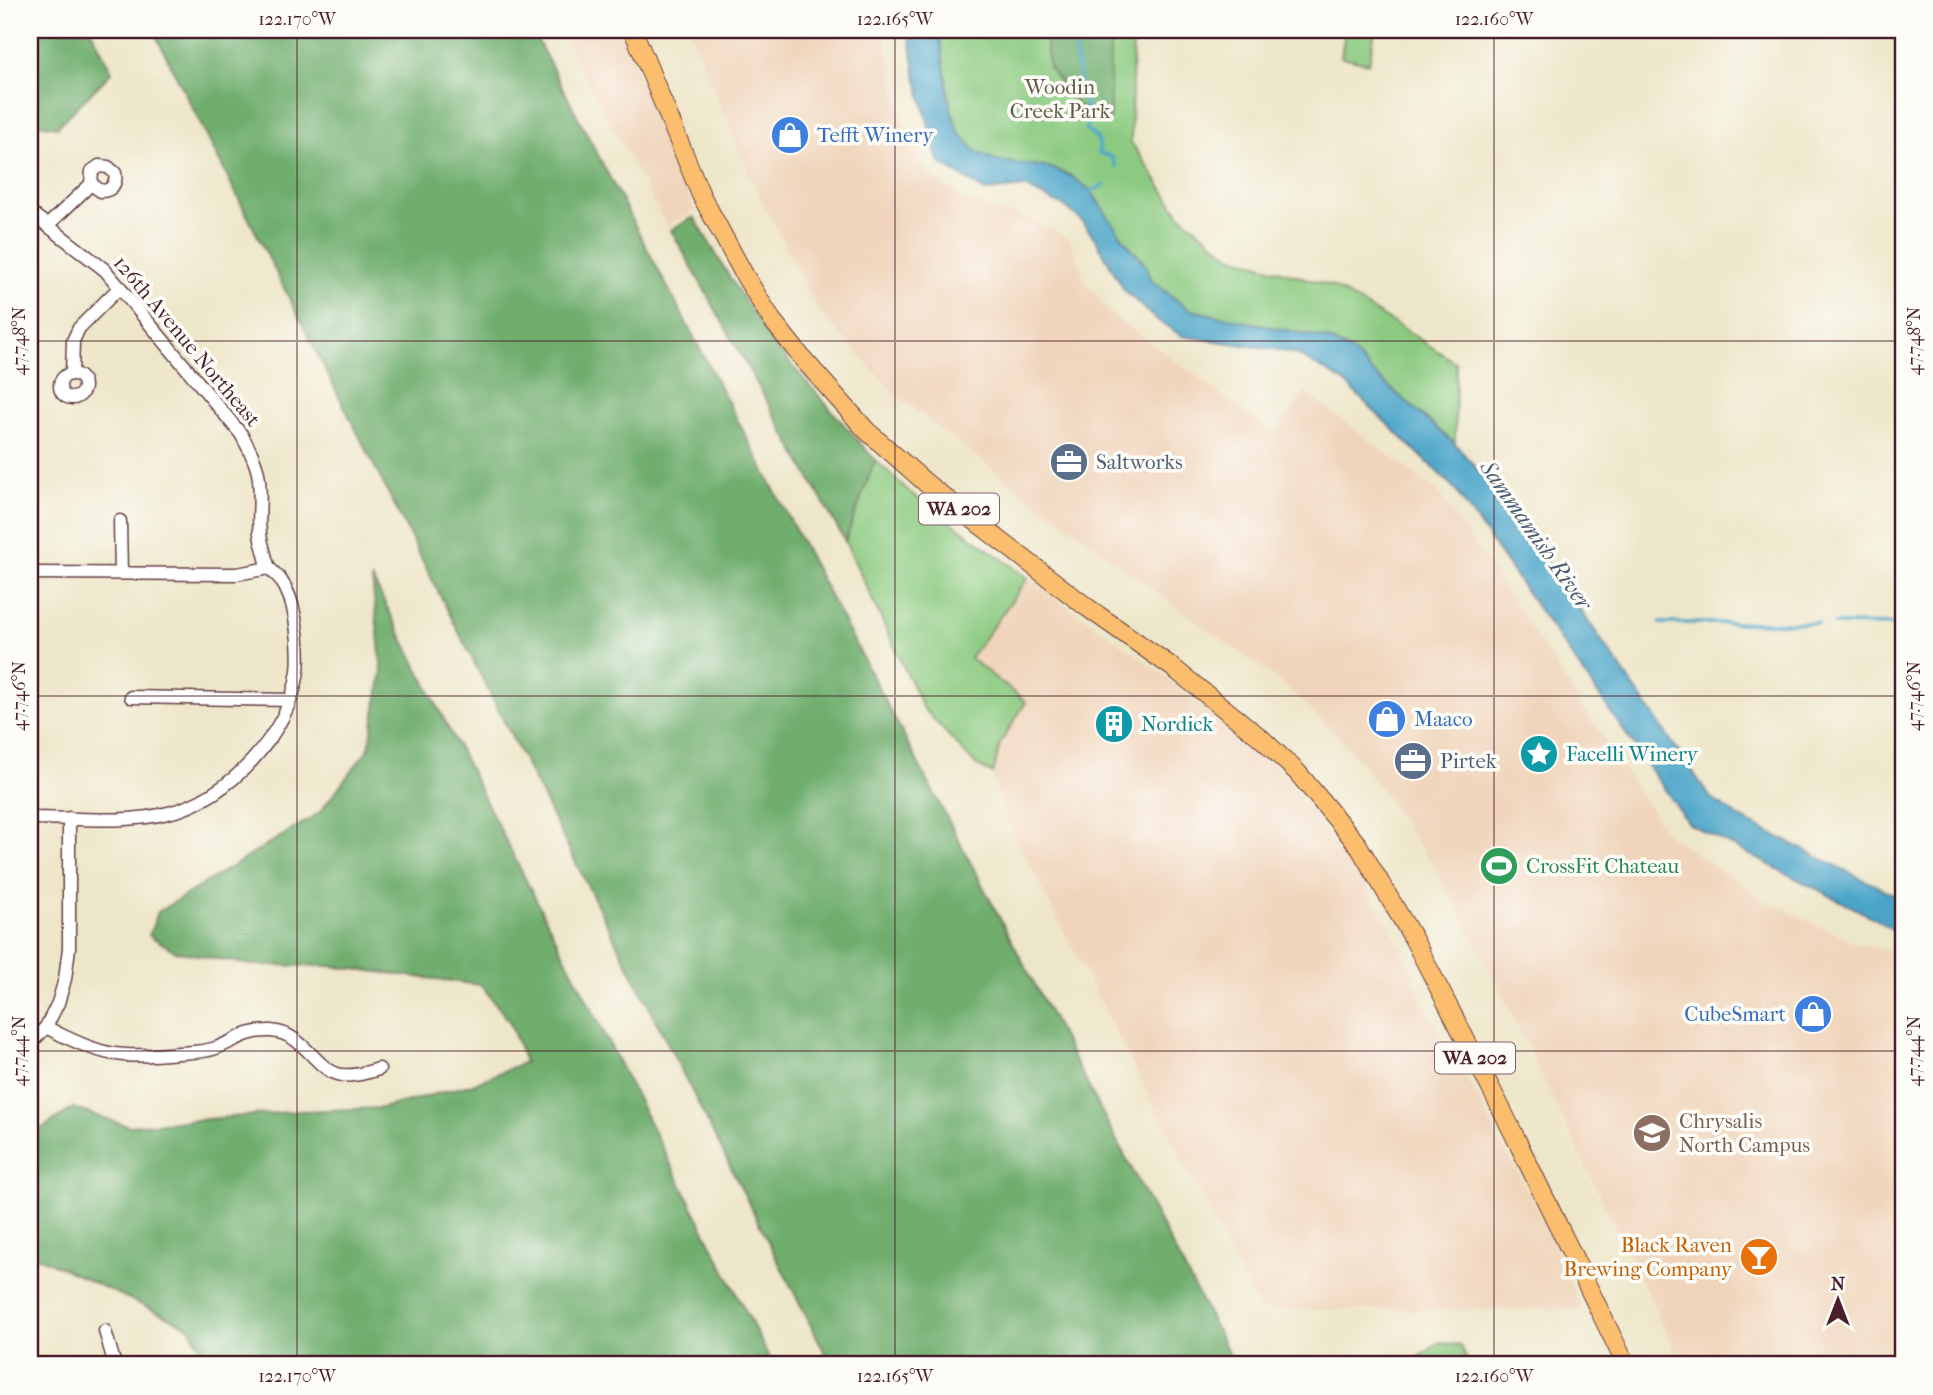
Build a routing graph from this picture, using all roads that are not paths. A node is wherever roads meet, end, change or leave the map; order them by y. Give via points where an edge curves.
1 (633, 30) edge
2 (91, 184) dead end
3 (30, 212) edge
4 (48, 225) junction
5 (120, 288) junction
6 (72, 374) dead end
7 (120, 521) dead end
8 (269, 568) junction
9 (30, 573) edge
10 (121, 573) junction
11 (131, 697) dead end
12 (290, 700) junction
13 (30, 818) edge
14 (69, 818) junction
15 (46, 1027) junction
16 (30, 1044) edge
17 (379, 1069) dead end
18 (105, 1331) dead end
19 (115, 1365) edge
20 (1626, 1365) edge

1 - 20 main road, WA 202 via 701,195 746,276 772,320 866,430 926,484 1261,738 1358,845 1453,1014
2 - 4 street
3 - 4 street, 126th Avenue Northeast
4 - 5 street, 126th Avenue Northeast via 105,270
5 - 6 street via 79,328 73,341
5 - 8 street, 126th Avenue Northeast via 241,434 254,456 260,539
7 - 10 street
8 - 10 street via 237,574
8 - 12 street, 126th Avenue Northeast via 287,591 295,615 298,673
9 - 10 street
11 - 12 street
12 - 14 street, 126th Avenue Northeast via 275,732 253,759 225,786 196,803 147,817
13 - 14 street, 126th Avenue Northeast
14 - 15 street via 69,948 65,979
15 - 16 street
15 - 17 street via 107,1054 141,1057 214,1049 243,1033 272,1031 295,1039 340,1075
18 - 19 street

